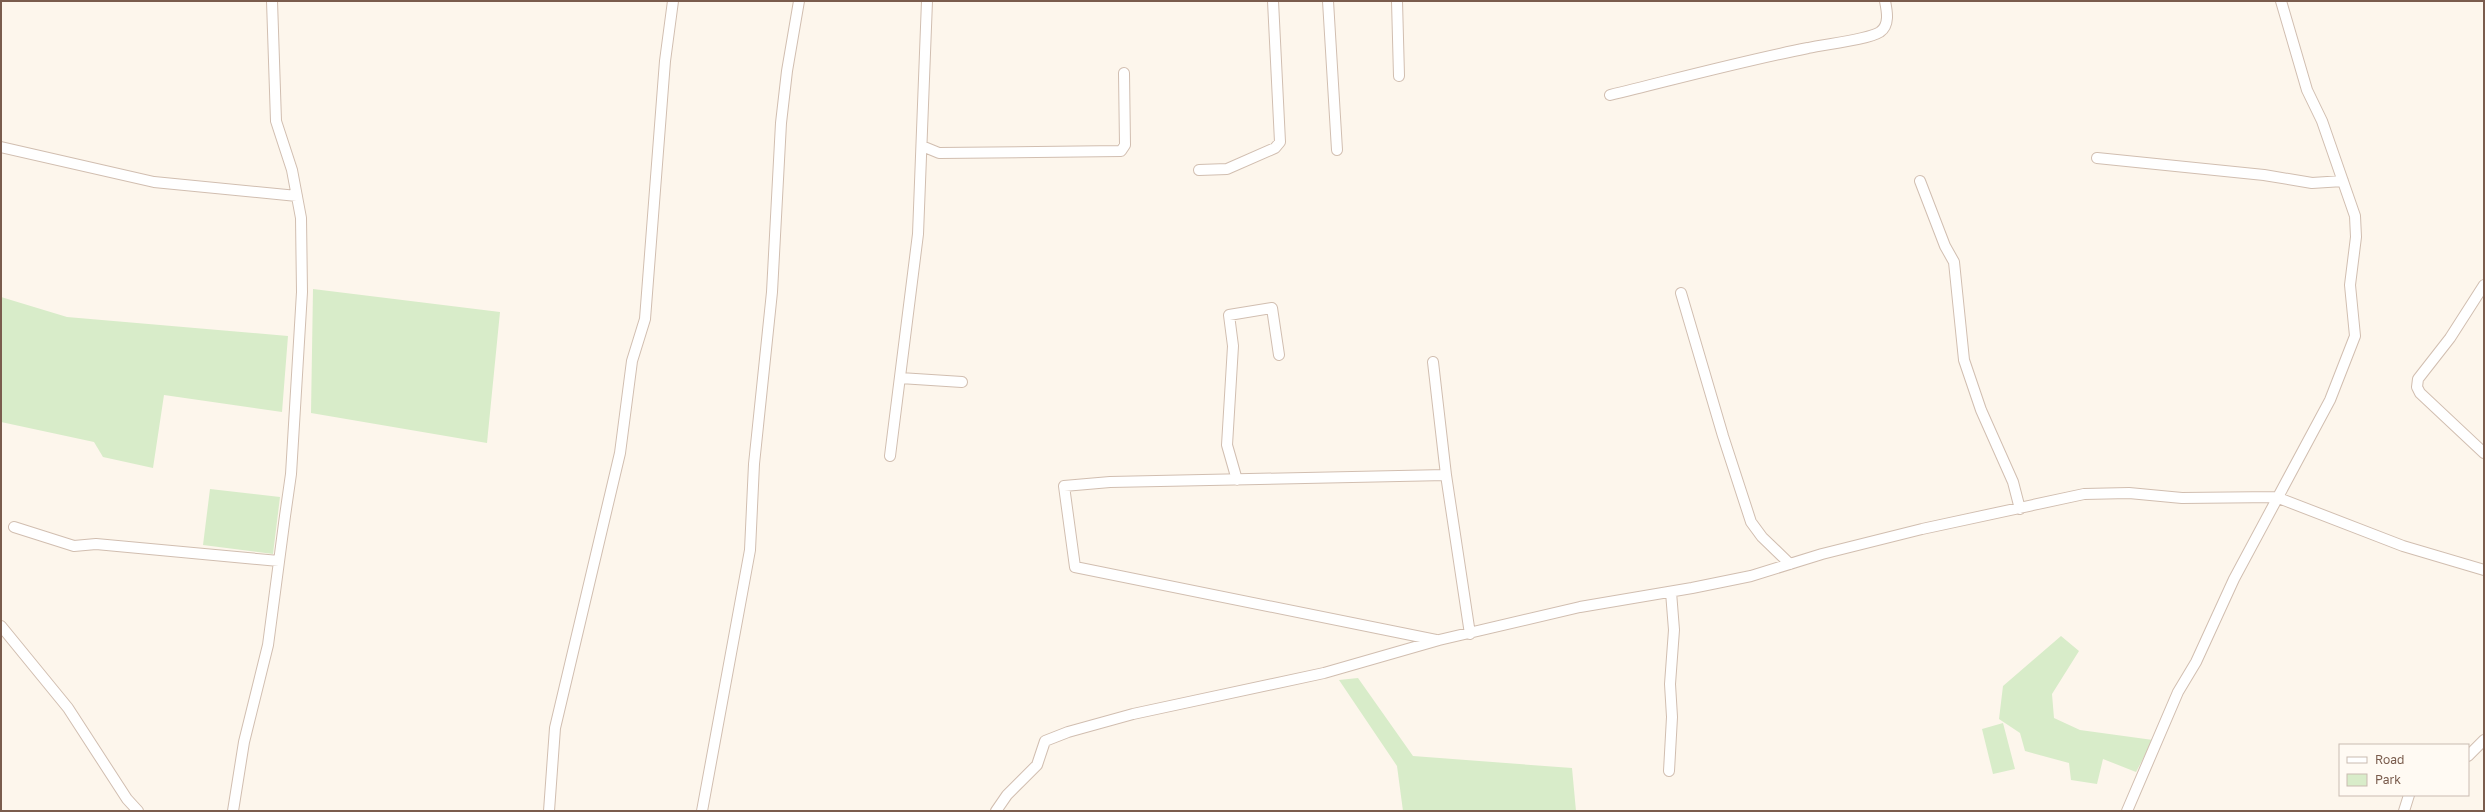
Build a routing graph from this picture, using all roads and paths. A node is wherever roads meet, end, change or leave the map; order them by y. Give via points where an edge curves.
1 (272, 1) edge
2 (673, 1) edge
3 (799, 1) edge
4 (927, 1) edge
5 (1273, 1) edge
6 (1328, 1) edge
7 (1397, 1) edge
8 (1885, 1) edge
9 (2281, 1) edge
10 (1124, 73) dead end
11 (1399, 76) dead end
12 (1610, 95) dead end
13 (922, 146) junction
14 (1, 147) edge
15 (1338, 150) dead end
16 (2096, 158) dead end
17 (1199, 170) dead end
18 (1920, 181) dead end
19 (2343, 181) junction
20 (297, 196) junction
21 (2484, 285) edge
22 (1682, 293) dead end
23 (1279, 355) dead end
24 (1433, 362) dead end
25 (900, 378) junction
26 (962, 382) dead end
27 (2484, 453) edge
28 (890, 456) dead end
29 (1446, 475) junction
30 (1237, 480) junction
31 (2276, 497) junction
32 (2020, 509) junction
33 (14, 527) dead end
34 (279, 561) junction
35 (1790, 564) junction
36 (2484, 570) edge
37 (1671, 592) junction
38 (1, 626) edge
39 (1470, 634) junction
40 (1439, 640) junction
41 (2484, 740) edge
42 (2469, 755) edge
43 (1669, 771) dead end
44 (2409, 796) edge
45 (138, 811) edge
46 (233, 811) edge
47 (549, 811) edge
48 (702, 811) edge
49 (996, 811) edge
50 (2127, 811) edge
51 (2404, 811) edge

1 - 20 street via 276,121 292,170
2 - 47 street via 665,61 645,319 632,361 620,452 555,728
3 - 48 street via 781,123 772,292 754,464 750,550
4 - 13 street
5 - 17 street via 1280,142 1275,148 1227,169
6 - 15 street
7 - 11 street
8 - 12 street via 1886,25 1880,32 1869,36
9 - 19 street via 2307,90 2322,121
10 - 13 street via 1125,145 1121,151 939,153
13 - 25 street via 918,234
14 - 20 street via 154,182
16 - 19 street via 2264,175 2312,183
18 - 32 street via 1945,246 1954,262 1964,360 1980,410 2013,482
19 - 31 street via 2355,216 2356,237 2350,285 2355,336 2330,400
20 - 34 street via 301,218 302,292 291,474
21 - 27 street via 2450,338 2418,379 2417,386 2420,393
22 - 35 street via 1751,522 1762,537
23 - 30 street via 1272,308 1229,314 1233,346 1227,445
24 - 29 street
25 - 26 street
25 - 28 street
29 - 30 street
29 - 39 street
30 - 40 street via 1110,482 1064,486 1075,567
31 - 32 street via 2182,498 2129,493 2084,494
31 - 36 street via 2403,546
31 - 50 street via 2234,579 2196,662 2178,692
32 - 35 street via 1922,529
33 - 34 street via 74,546 96,544
34 - 46 street via 268,645 244,742
35 - 37 street via 1751,576
37 - 39 street via 1580,607
37 - 43 street via 1674,630 1670,684 1672,717
38 - 45 street via 68,708 127,799
39 - 40 street
40 - 49 street via 1324,673 1133,714 1068,732 1045,741 1037,765 1007,795
41 - 42 street
44 - 51 street

